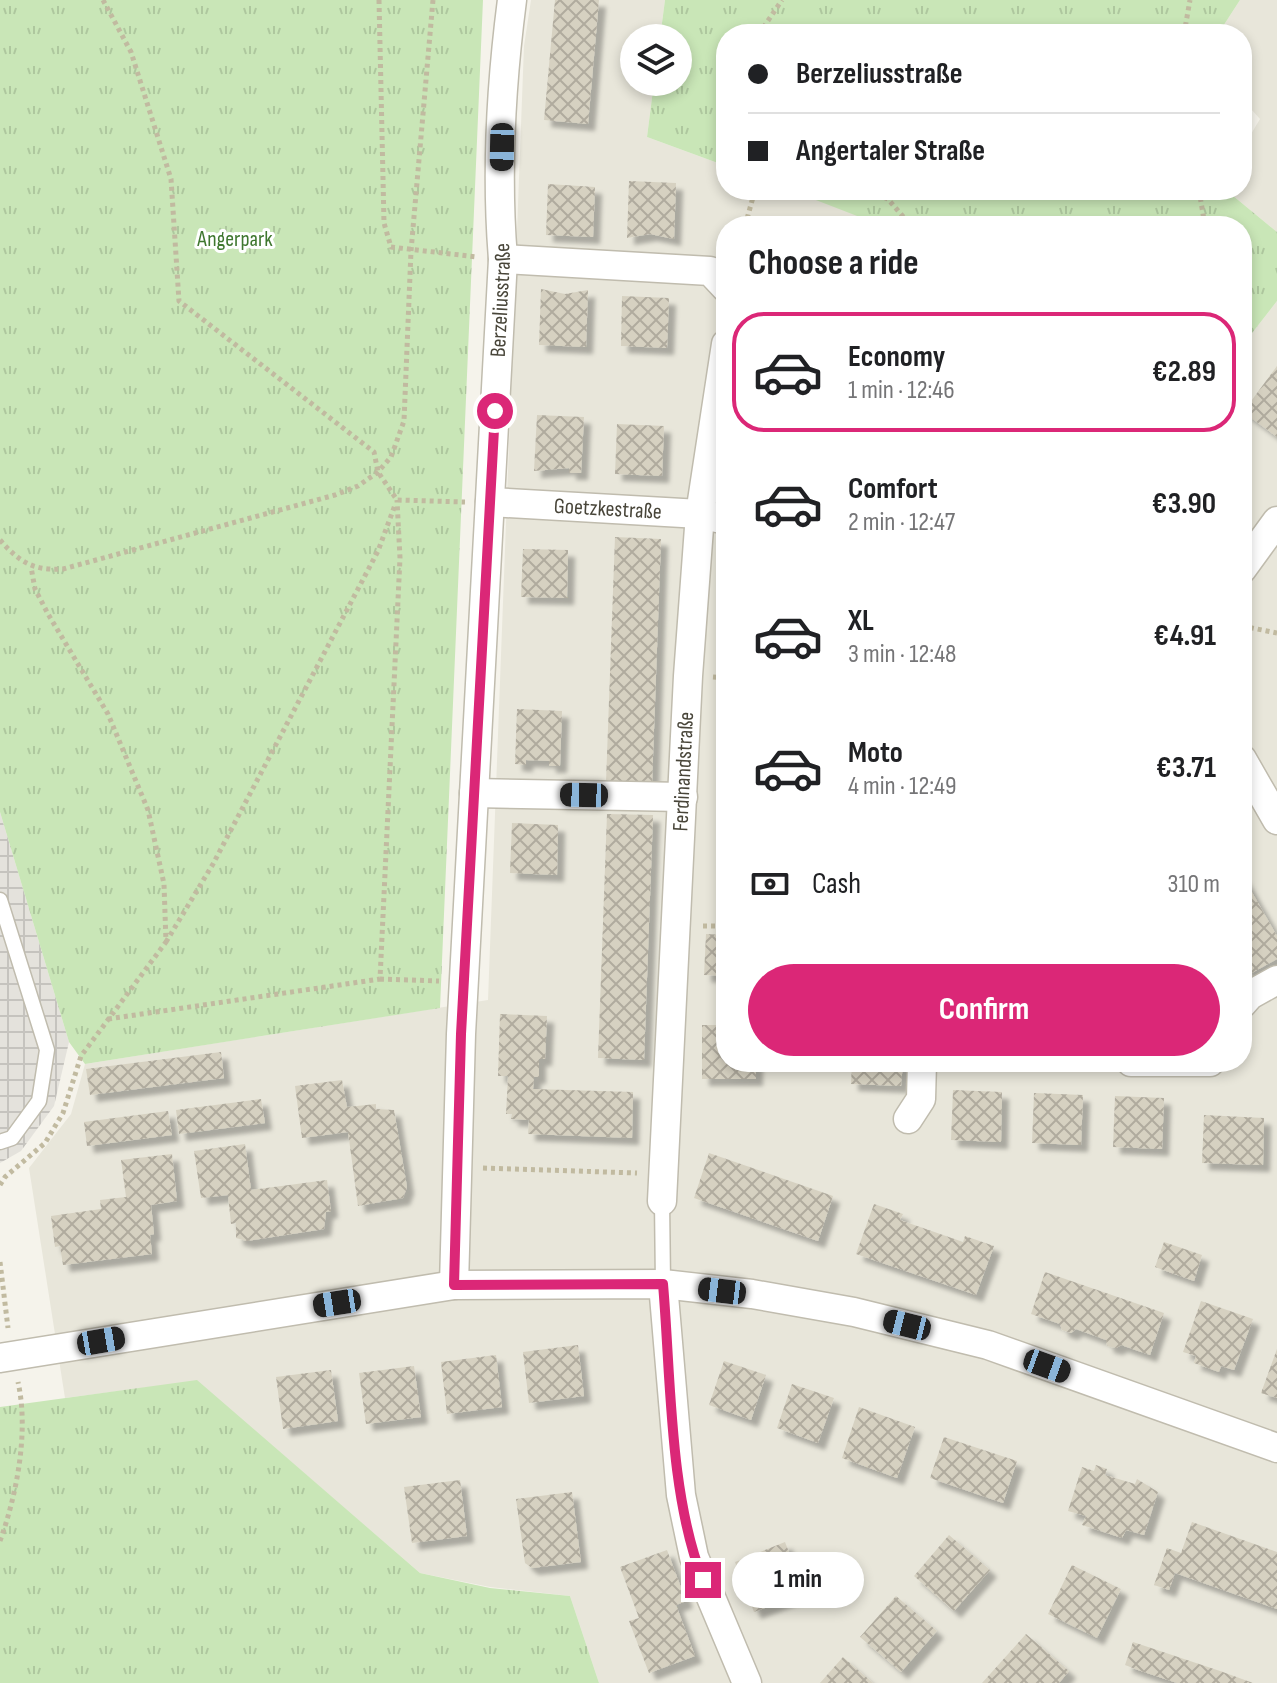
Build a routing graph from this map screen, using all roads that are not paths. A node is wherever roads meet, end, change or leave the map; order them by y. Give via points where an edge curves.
1 (512, 0) edge
2 (490, 258) junction
3 (716, 277) edge
4 (716, 477) edge
5 (490, 502) junction
6 (713, 517) edge
7 (1277, 521) edge
8 (1252, 555) edge
9 (1252, 776) edge
10 (474, 793) junction
11 (683, 797) junction
12 (1277, 820) edge
13 (0, 900) edge
14 (1277, 980) edge
15 (1252, 994) edge
16 (922, 1072) edge
17 (908, 1119) dead end
18 (0, 1142) edge
19 (662, 1187) joint
20 (663, 1284) junction
21 (454, 1285) junction
22 (6, 1358) edge
23 (1277, 1448) edge
24 (747, 1683) edge

1 - 2 street, Berzeliusstraße via 501,210
2 - 3 street via 710,271
2 - 5 street, Berzeliusstraße
4 - 6 street, Ferdinandstraße
5 - 6 street, Goetzkestraße
5 - 10 street, Berzeliusstraße
6 - 11 street, Ferdinandstraße
7 - 8 street
9 - 12 street
10 - 11 street
10 - 21 street, Berzeliusstraße
11 - 19 street, Ferdinandstraße
13 - 18 lane via 47,1050 39,1101 12,1138
14 - 15 street
16 - 17 street via 921,1099
19 - 20 lane
20 - 21 street
20 - 23 street via 854,1312 988,1345
20 - 24 street via 681,1495 694,1557
21 - 22 street

